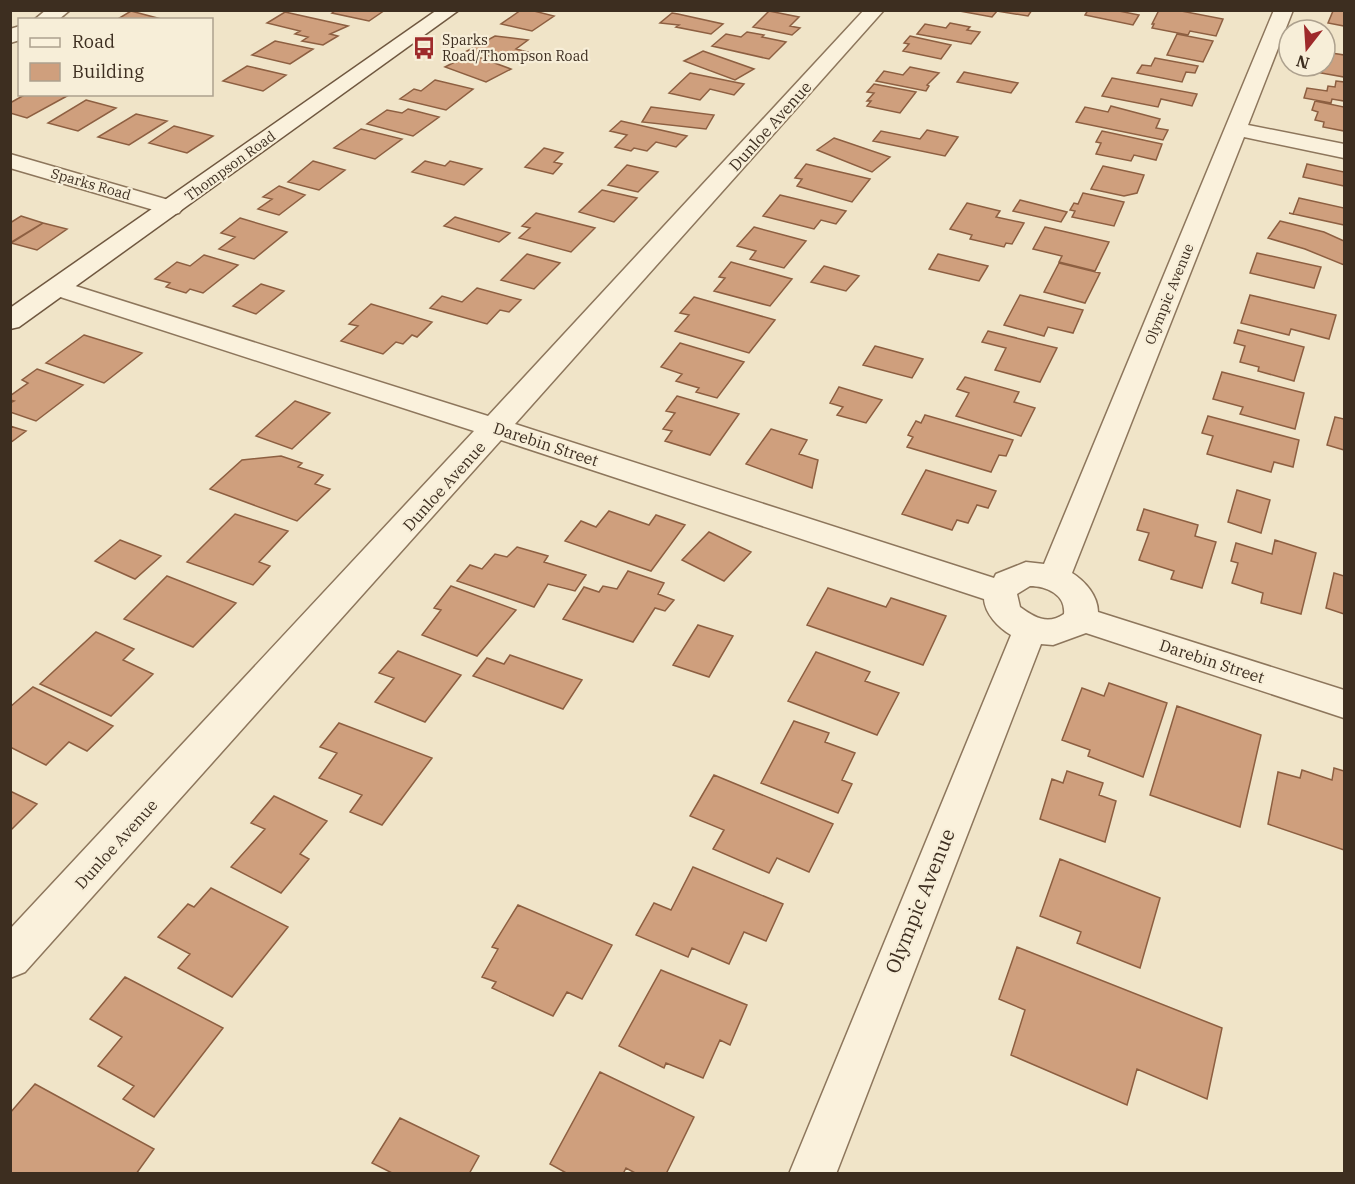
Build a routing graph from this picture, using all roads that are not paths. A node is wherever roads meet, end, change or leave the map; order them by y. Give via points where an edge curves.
1 (61, 10) edge
2 (450, 10) edge
3 (875, 10) edge
4 (1284, 10) edge
5 (47, 18) edge
6 (1236, 129) junction
7 (1344, 151) edge
8 (10, 161) edge
9 (171, 208) junction
10 (57, 288) junction
11 (10, 321) edge
12 (496, 428) junction
13 (1054, 578) junction
14 (1000, 592) junction
15 (1080, 618) junction
16 (1030, 630) junction
17 (1344, 704) edge
18 (10, 959) edge
19 (812, 1173) edge

1 - 5 street
2 - 9 street, Thompson Road
3 - 12 street, Dunloe Avenue
4 - 6 street, Olympic Avenue
6 - 7 street
6 - 13 street, Olympic Avenue
8 - 9 street, Sparks Road
9 - 10 street, Thompson Road
10 - 11 street, Thompson Road
10 - 12 street, Darebin Street
12 - 14 street, Darebin Street
12 - 18 street, Dunloe Avenue
13 - 14 street via 1026,574 1005,584
13 - 15 street via 1081,600
14 - 16 street via 1002,609 1009,618
15 - 16 street via 1065,630
15 - 17 street, Darebin Street
16 - 19 street, Olympic Avenue

